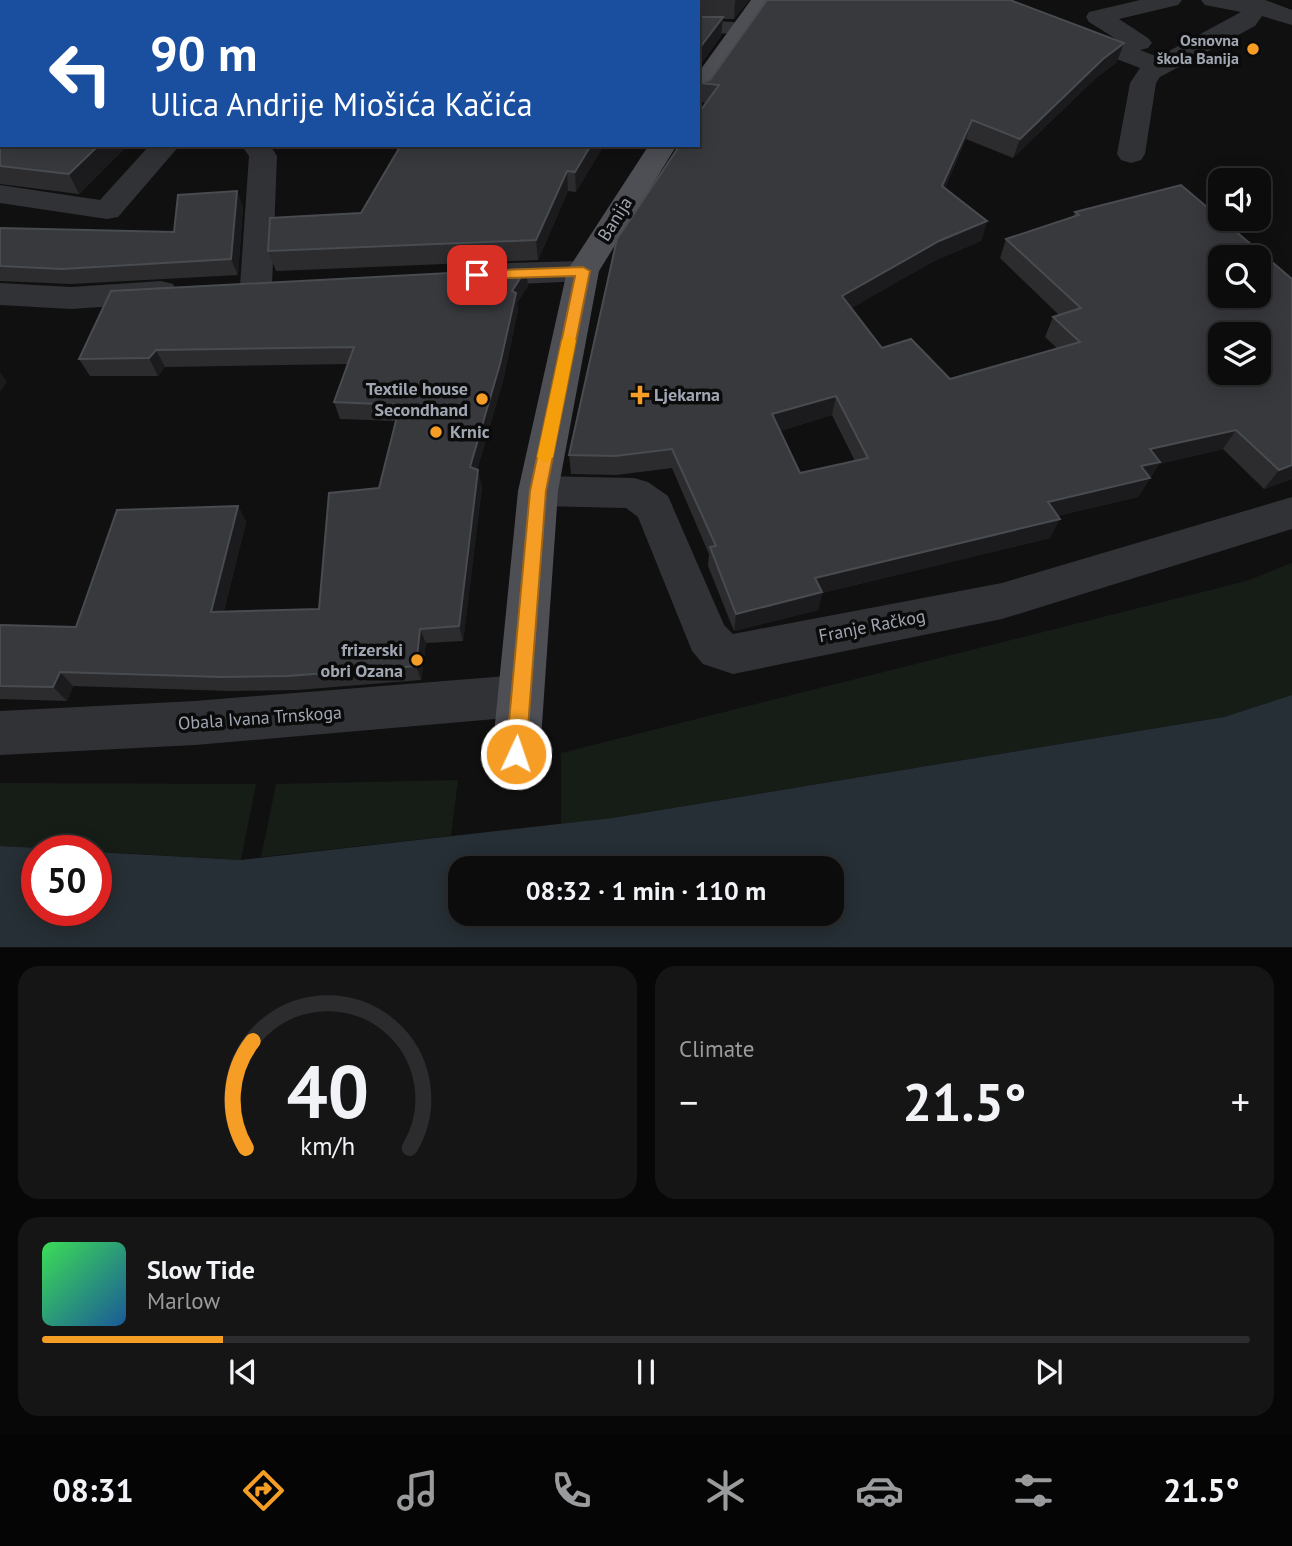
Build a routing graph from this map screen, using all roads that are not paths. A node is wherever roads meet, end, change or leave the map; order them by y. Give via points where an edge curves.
1 (763, 0) edge
2 (984, 0) edge
3 (1170, 0) edge
4 (1213, 0) edge
5 (1255, 4) edge
6 (1292, 18) edge
7 (700, 27) edge
8 (741, 28) junction
9 (1163, 64) junction
10 (700, 89) edge
11 (164, 147) edge
12 (256, 147) edge
13 (662, 147) edge
14 (1131, 154) dead end
15 (0, 194) edge
16 (583, 271) junction
17 (438, 276) edge
18 (256, 286) edge
19 (191, 290) edge
20 (0, 294) edge
21 (538, 491) junction
22 (1292, 513) edge
23 (520, 696) junction
24 (0, 733) edge
25 (516, 754) dead end

1 - 8 main road
2 - 9 street
3 - 9 street via 1098,17
4 - 5 street
5 - 6 street
5 - 9 street via 1246,21
7 - 8 street
8 - 10 main road
9 - 14 street via 1143,83
11 - 15 street via 107,210
12 - 18 street via 263,156
13 - 16 main road, Banija
16 - 17 street
16 - 21 main road, Banija
19 - 20 street via 71,298
21 - 22 street, Franje Račkog via 634,493 654,507 707,637 719,650 733,654 1002,601
21 - 23 main road, Banija
23 - 24 street, Obala Ivana Trnskoga via 314,715
23 - 25 main road, Banija

